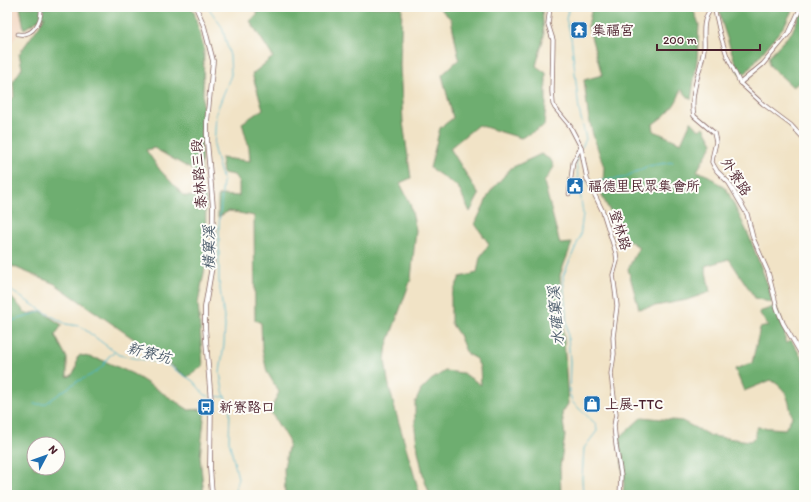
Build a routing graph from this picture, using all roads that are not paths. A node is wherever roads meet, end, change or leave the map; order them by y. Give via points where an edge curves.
1 (41, 7) edge
2 (196, 7) edge
3 (550, 7) edge
4 (713, 7) edge
5 (801, 7) edge
6 (18, 34) dead end
7 (740, 83) junction
8 (804, 139) edge
9 (582, 148) junction
10 (569, 194) dead end
11 (804, 359) edge
12 (212, 495) edge
13 (620, 495) edge

1 - 6 street via 41,15 33,31
2 - 12 main road, 泰林路三段 via 213,61 207,122 213,207 212,266 205,307 211,401
3 - 9 street, 登林路 via 548,24 553,40 554,104
4 - 7 street, 外寮路 via 727,56
4 - 11 street, 外寮路 via 706,17 702,61 696,78 694,116 714,133 714,166 730,183 747,214 777,308
5 - 7 street via 789,32 763,64
7 - 8 street, 外寮路
9 - 10 street via 573,162
9 - 13 street, 登林路 via 587,180 603,212 617,260 613,275 617,306 611,374 616,414 614,426 621,476

